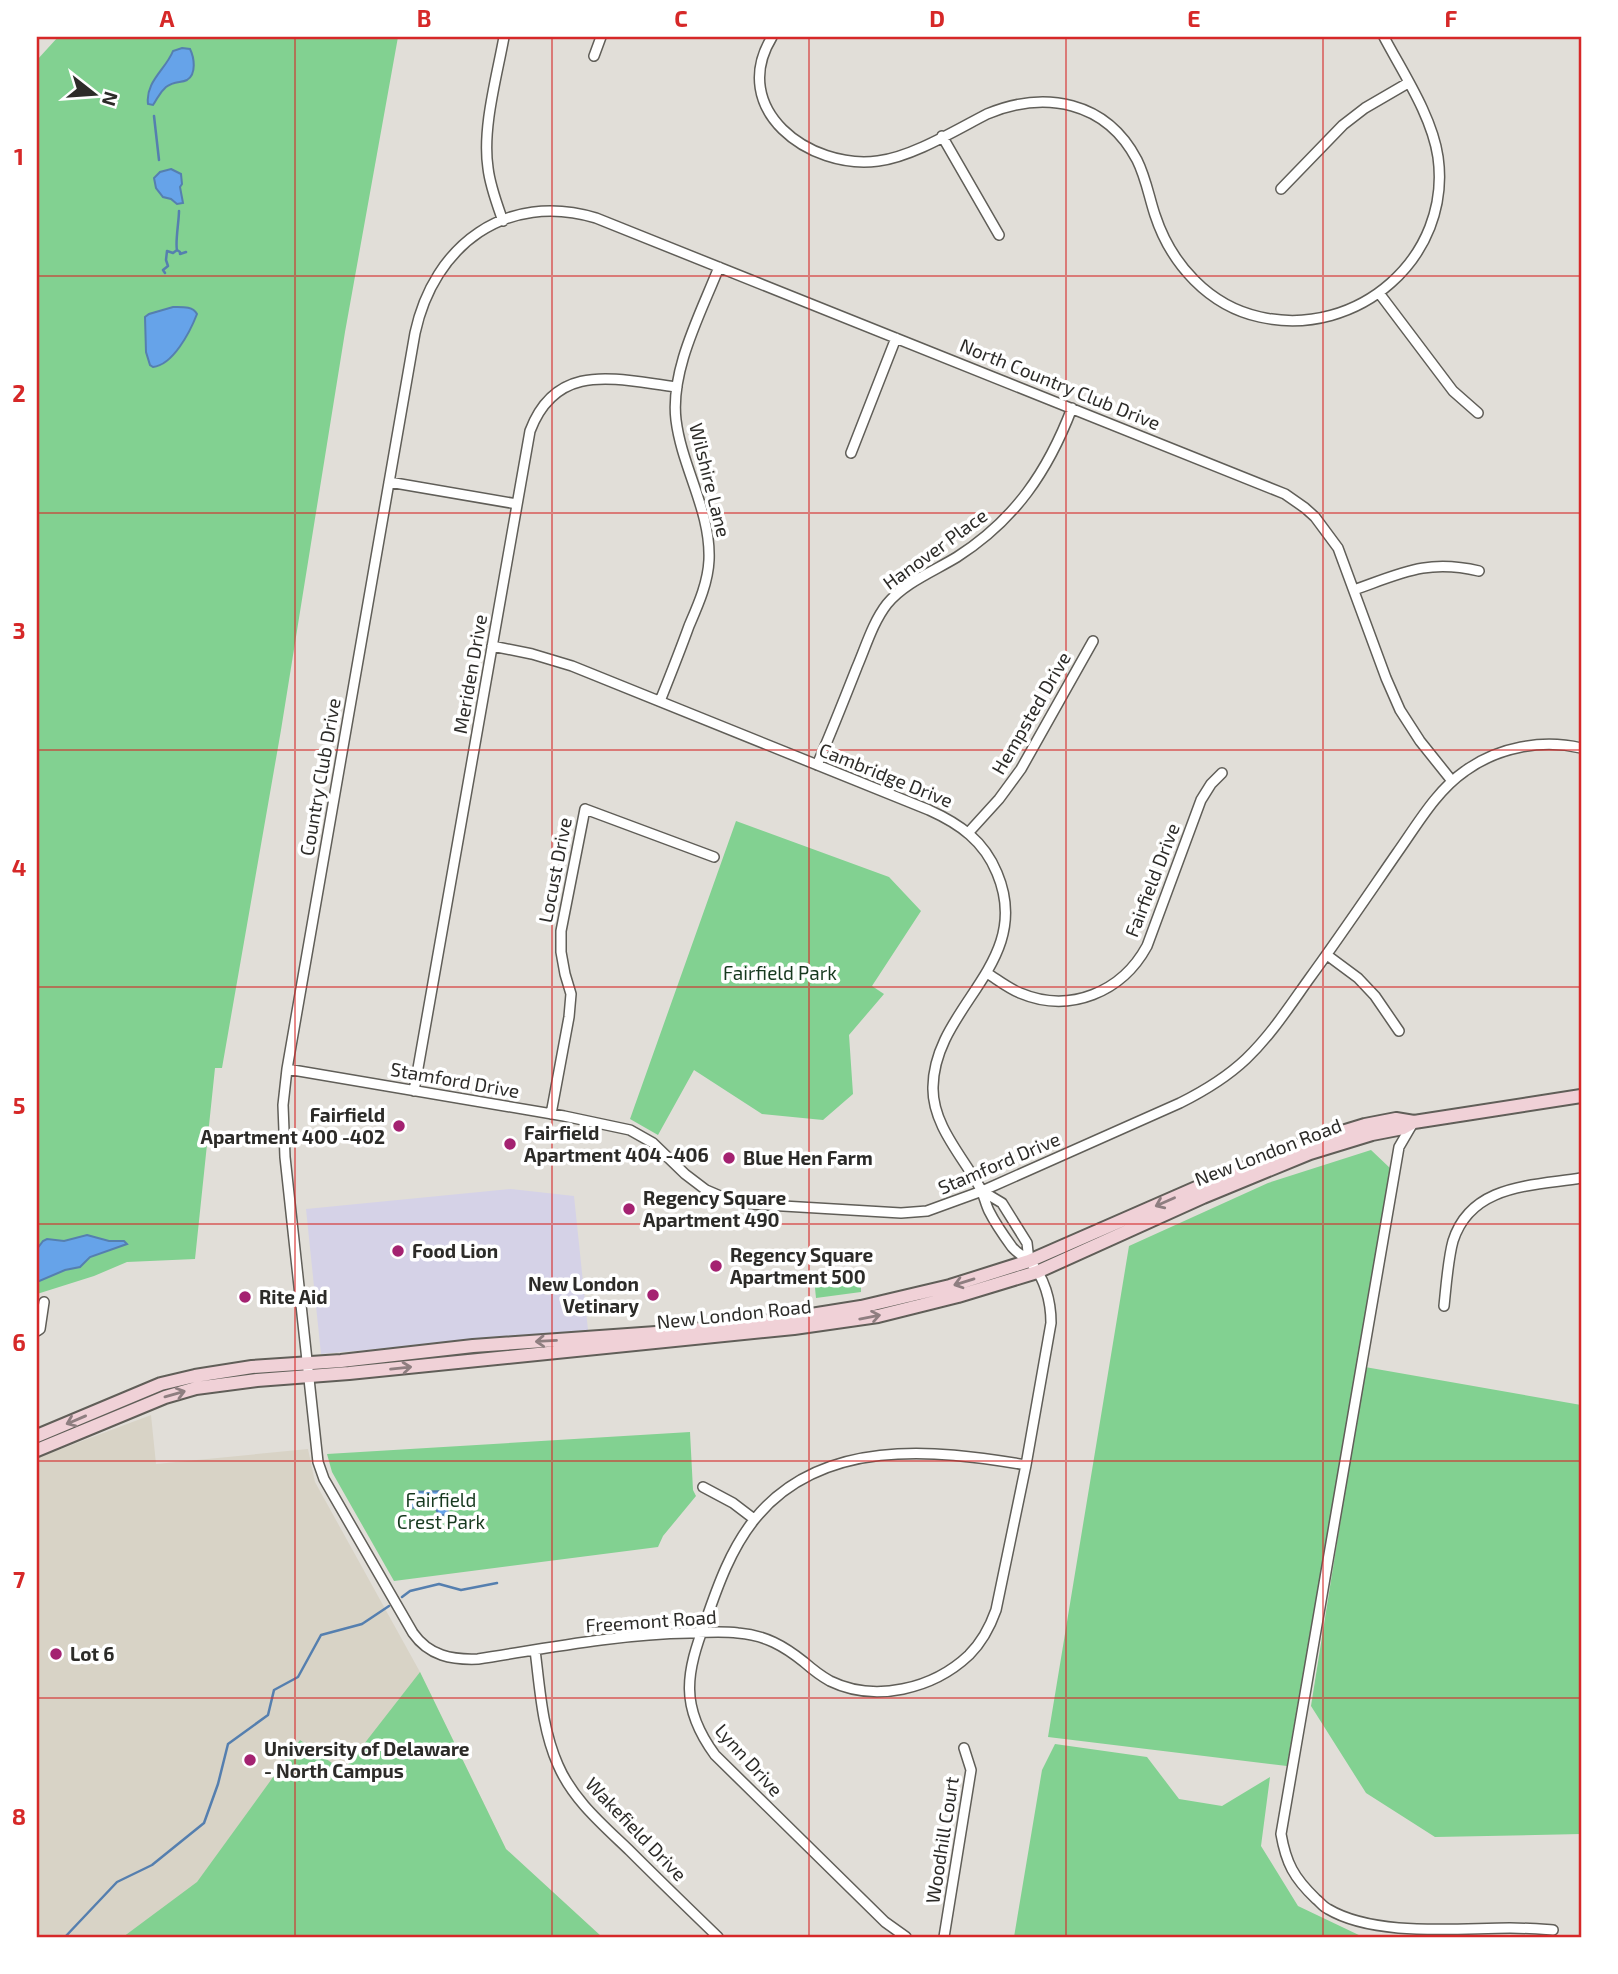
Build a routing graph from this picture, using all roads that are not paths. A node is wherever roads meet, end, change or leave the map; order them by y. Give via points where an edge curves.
1 (504, 37) edge
2 (601, 37) edge
3 (772, 37) edge
4 (1384, 37) edge
5 (594, 56) dead end
6 (1408, 83) junction
7 (942, 136) junction
8 (1281, 189) dead end
9 (503, 221) junction
10 (999, 235) dead end
11 (719, 267) junction
12 (1379, 293) junction
13 (896, 338) junction
14 (677, 387) junction
15 (1072, 408) junction
16 (1478, 413) dead end
17 (851, 453) dead end
18 (389, 482) junction
19 (517, 504) junction
20 (1479, 571) dead end
21 (1354, 590) junction
22 (1093, 641) dead end
23 (492, 646) junction
24 (660, 701) junction
25 (1581, 748) edge
26 (817, 765) junction
27 (1222, 773) dead end
28 (1452, 781) junction
29 (969, 832) junction
30 (714, 857) dead end
31 (1327, 954) junction
32 (987, 973) junction
33 (1399, 1031) dead end
34 (287, 1069) junction
35 (414, 1091) junction
36 (1581, 1096) edge
37 (551, 1114) junction
38 (1414, 1122) junction
39 (1581, 1178) edge
40 (982, 1191) junction
41 (1033, 1266) junction
42 (44, 1302) dead end
43 (1444, 1306) dead end
44 (37, 1331) edge
45 (306, 1363) junction
46 (308, 1377) junction
47 (37, 1436) edge
48 (37, 1450) edge
49 (1026, 1465) junction
50 (703, 1487) dead end
51 (754, 1520) junction
52 (701, 1632) junction
53 (535, 1650) junction
54 (964, 1748) dead end
55 (1553, 1930) dead end
56 (718, 1937) edge
57 (906, 1937) edge
58 (944, 1937) edge

1 - 9 street via 486,155
2 - 5 street
3 - 7 street via 761,66 765,103 784,132 808,149 834,159 874,162 897,157
4 - 6 street
6 - 8 street via 1343,125
6 - 12 street via 1434,142 1439,171 1436,201 1417,252
7 - 10 street
7 - 12 street via 1014,104 1070,105 1093,115 1122,138 1142,171 1172,252 1196,282 1227,304 1274,320 1314,320 1340,313
9 - 11 street, North Country Club Drive via 542,211 583,214
9 - 18 street, Country Club Drive via 460,246 443,265 422,303
11 - 13 street, North Country Club Drive
11 - 14 street, Wilshire Lane
12 - 16 street via 1453,391
13 - 15 street, North Country Club Drive
13 - 17 street
14 - 19 street, Meriden Drive via 596,378 557,392 540,410 530,431
14 - 24 street, Wilshire Lane via 677,422 706,522 709,563
15 - 21 street, North Country Club Drive via 1295,500 1331,537
15 - 26 street, Hanover Place via 1045,467 1013,511 975,545 914,582 885,606
18 - 19 street
18 - 34 street, Country Club Drive
19 - 23 street, Meriden Drive
20 - 21 street via 1423,567
21 - 28 street, North Country Club Drive via 1400,710
22 - 29 street, Hempsted Drive via 1021,769
23 - 24 street, Cambridge Drive via 555,660
23 - 35 street, Meriden Drive
24 - 26 street, Cambridge Drive
25 - 28 street, Stamford Drive via 1537,745 1513,749 1480,762
26 - 29 street, Cambridge Drive via 929,810
27 - 32 street, Fairfield Drive via 1201,800 1147,946 1125,976 1094,995 1058,1000 1021,993
28 - 31 street, Stamford Drive
29 - 32 street, Cambridge Drive via 994,865 1005,904 1001,944
30 - 37 street, Locust Drive via 585,809 561,931 571,994
31 - 33 street via 1375,996
31 - 40 street, Stamford Drive via 1260,1045 1210,1087
32 - 40 street, Cambridge Drive via 943,1044 933,1090 942,1124
34 - 35 street, Stamford Drive
34 - 45 street, Country Club Drive via 284,1148
35 - 37 street, Stamford Drive
36 - 38 main road, New London Road
37 - 40 street, Stamford Drive via 630,1130 653,1143 695,1184 742,1202 914,1213
38 - 41 main road, New London Road via 1396,1119 1365,1125 1303,1144 1196,1188
38 - 55 street via 1399,1147 1281,1834 1285,1855 1300,1883 1327,1909 1360,1922 1433,1929
39 - 43 street via 1501,1192 1478,1203 1453,1241
40 - 41 street, Cambridge Drive via 1014,1250
40 - 41 street, Cambridge Drive via 1002,1203 1027,1243
41 -> 45 main road, New London Road via 861,1307 786,1319
46 -> 41 main road, New London Road via 856,1320 958,1296
41 - 49 street, Freemont Road via 1049,1302 1051,1323
42 - 44 street
45 - 46 street, Country Club Drive
45 -> 47 main road, New London Road via 252,1367 161,1384
48 -> 46 main road, New London Road via 186,1391
46 - 53 street, Freemont Road via 321,1471 416,1637 433,1652 453,1659
49 - 51 street, Lynn Drive via 918,1452 849,1461 798,1482
49 - 52 street, Freemont Road via 991,1624 970,1654 936,1678 904,1689 865,1691 828,1680 764,1637
50 - 51 street
51 - 52 street, Lynn Drive via 731,1557
52 - 53 street, Freemont Road
52 - 57 street, Lynn Drive via 689,1689 694,1718 707,1744 875,1913
53 - 56 street, Wakefield Drive via 546,1730 565,1779 594,1817
54 - 58 street, Woodhill Court via 971,1770

